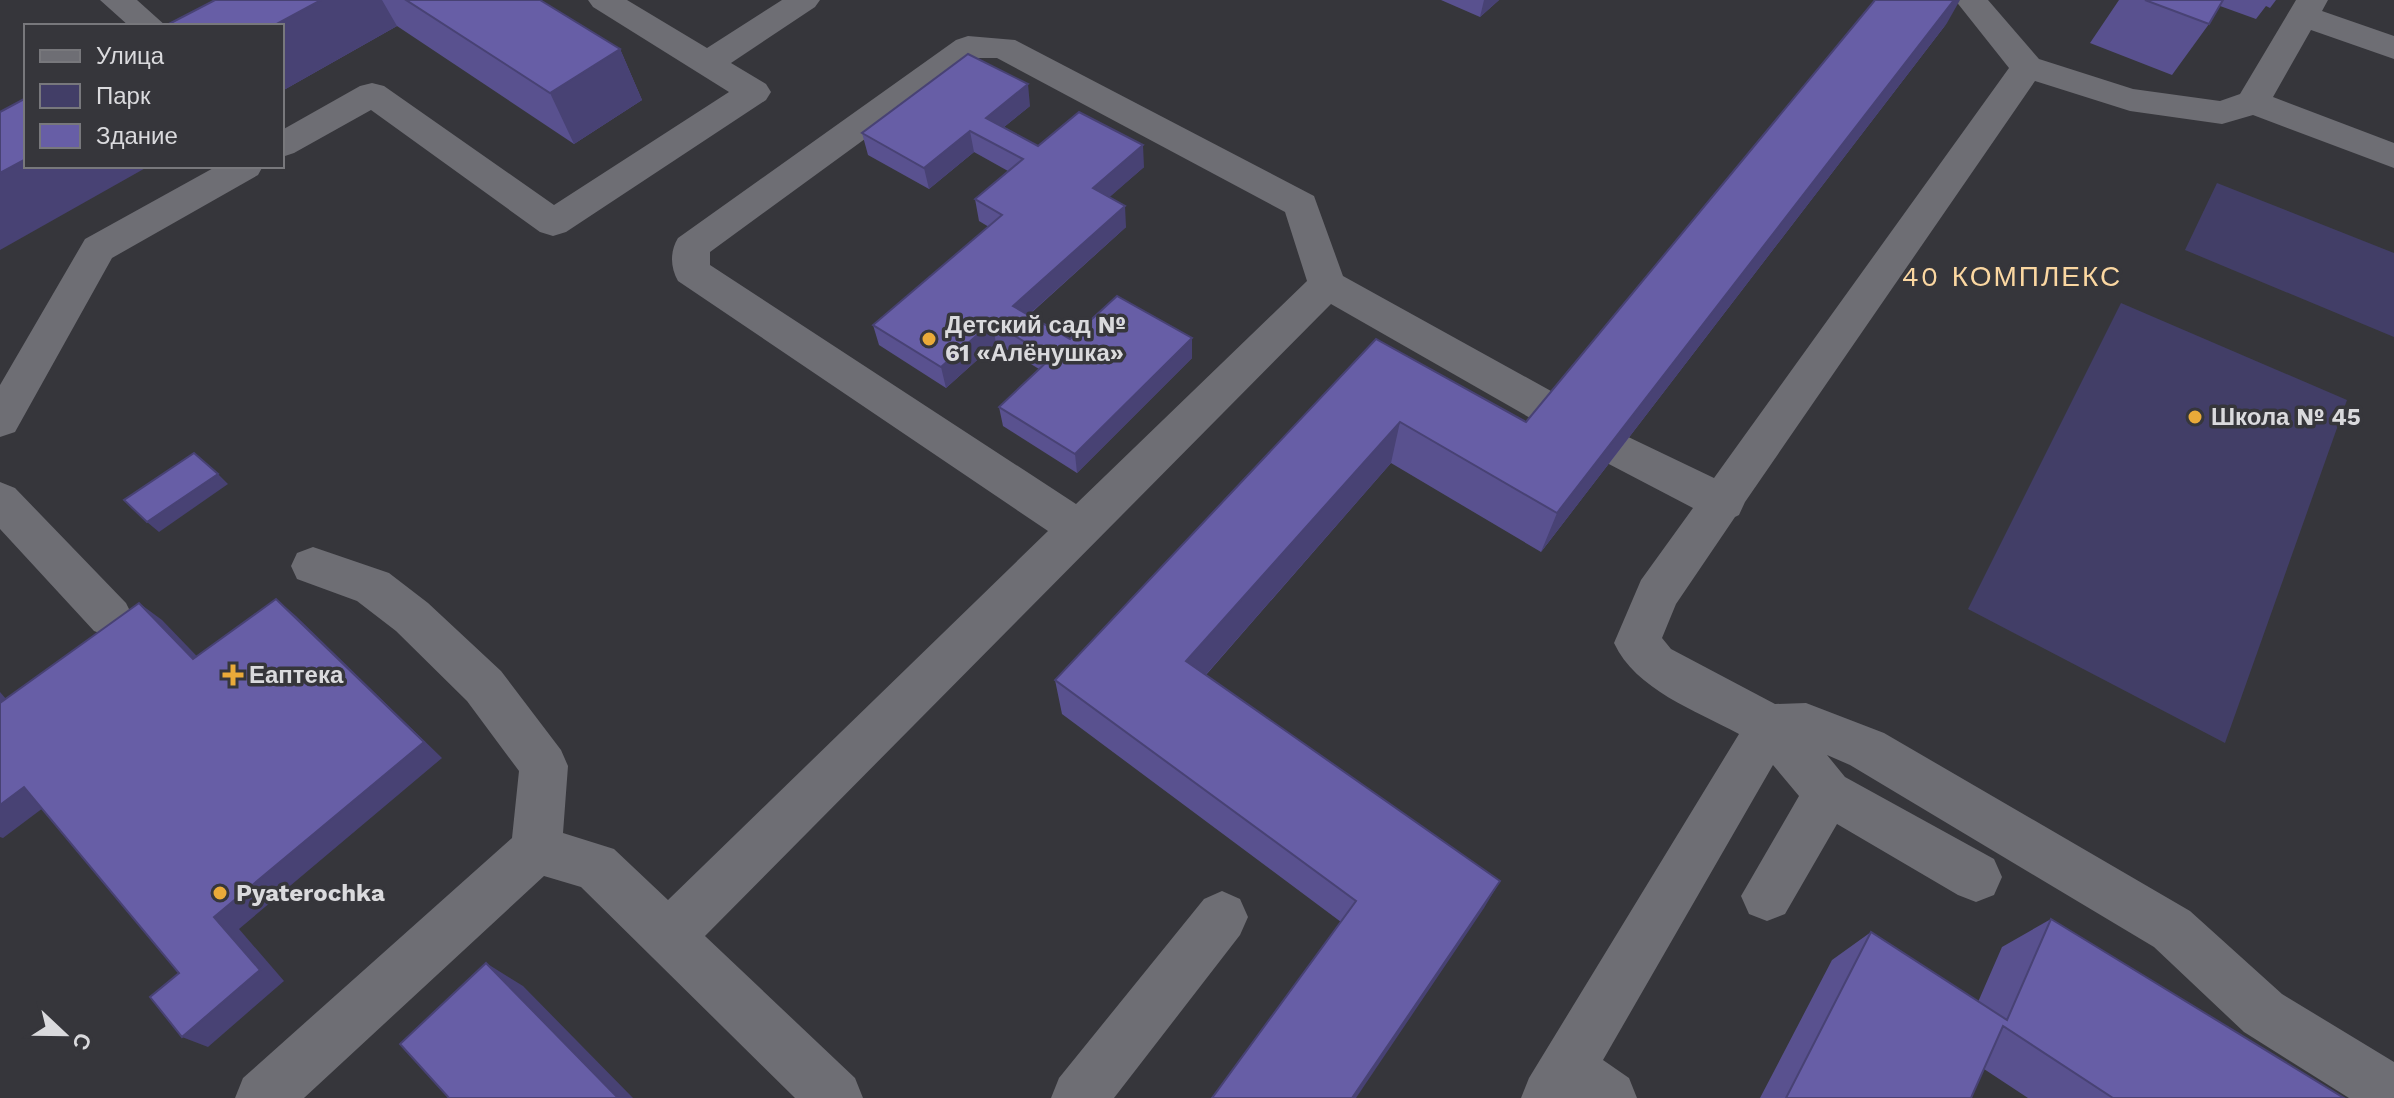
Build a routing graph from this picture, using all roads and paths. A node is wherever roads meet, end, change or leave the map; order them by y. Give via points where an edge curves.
1 (116, 0) edge
2 (604, 0) edge
3 (804, 0) edge
4 (1971, 0) edge
5 (2307, 8) edge
6 (147, 24) edge
7 (2394, 48) edge
8 (707, 63) junction
9 (2027, 67) junction
10 (2253, 102) junction
11 (287, 136) edge
12 (2394, 156) edge
13 (241, 168) edge
14 (1327, 284) junction
15 (1554, 412) edge
16 (0, 421) edge
17 (1620, 450) edge
18 (0, 500) edge
19 (1724, 503) junction
20 (1080, 529) junction
21 (313, 566) dead end
22 (110, 617) dead end
23 (1770, 726) junction
24 (1828, 793) junction
25 (536, 850) junction
26 (1976, 877) dead end
27 (1767, 896) dead end
28 (1222, 917) dead end
29 (667, 937) junction
30 (1575, 1088) edge
31 (2394, 1094) edge
32 (263, 1098) edge
33 (835, 1098) edge
34 (1079, 1098) edge

1 - 6 lane
2 - 8 lane
3 - 8 lane
4 - 9 lane
5 - 7 lane
5 - 10 lane
8 - 11 lane via 754,92 553,223 372,94
9 - 10 lane via 2130,100 2222,113
9 - 19 lane
10 - 12 lane
13 - 16 lane via 98,249
14 - 15 lane
14 - 20 lane
14 - 20 lane via 1301,205 1003,47 968,47 691,247 691,271
17 - 19 lane
18 - 22 lane
19 - 23 lane via 1657,594 1637,643 1655,664
20 - 29 lane
21 - 25 lane via 373,587 484,686 544,766
23 - 24 lane
23 - 30 lane via 1656,923
23 - 31 lane via 1806,725 1867,749 2172,929 2263,1013
24 - 26 lane
24 - 27 lane
25 - 29 lane via 596,866
25 - 32 lane
28 - 34 lane
29 - 33 lane

